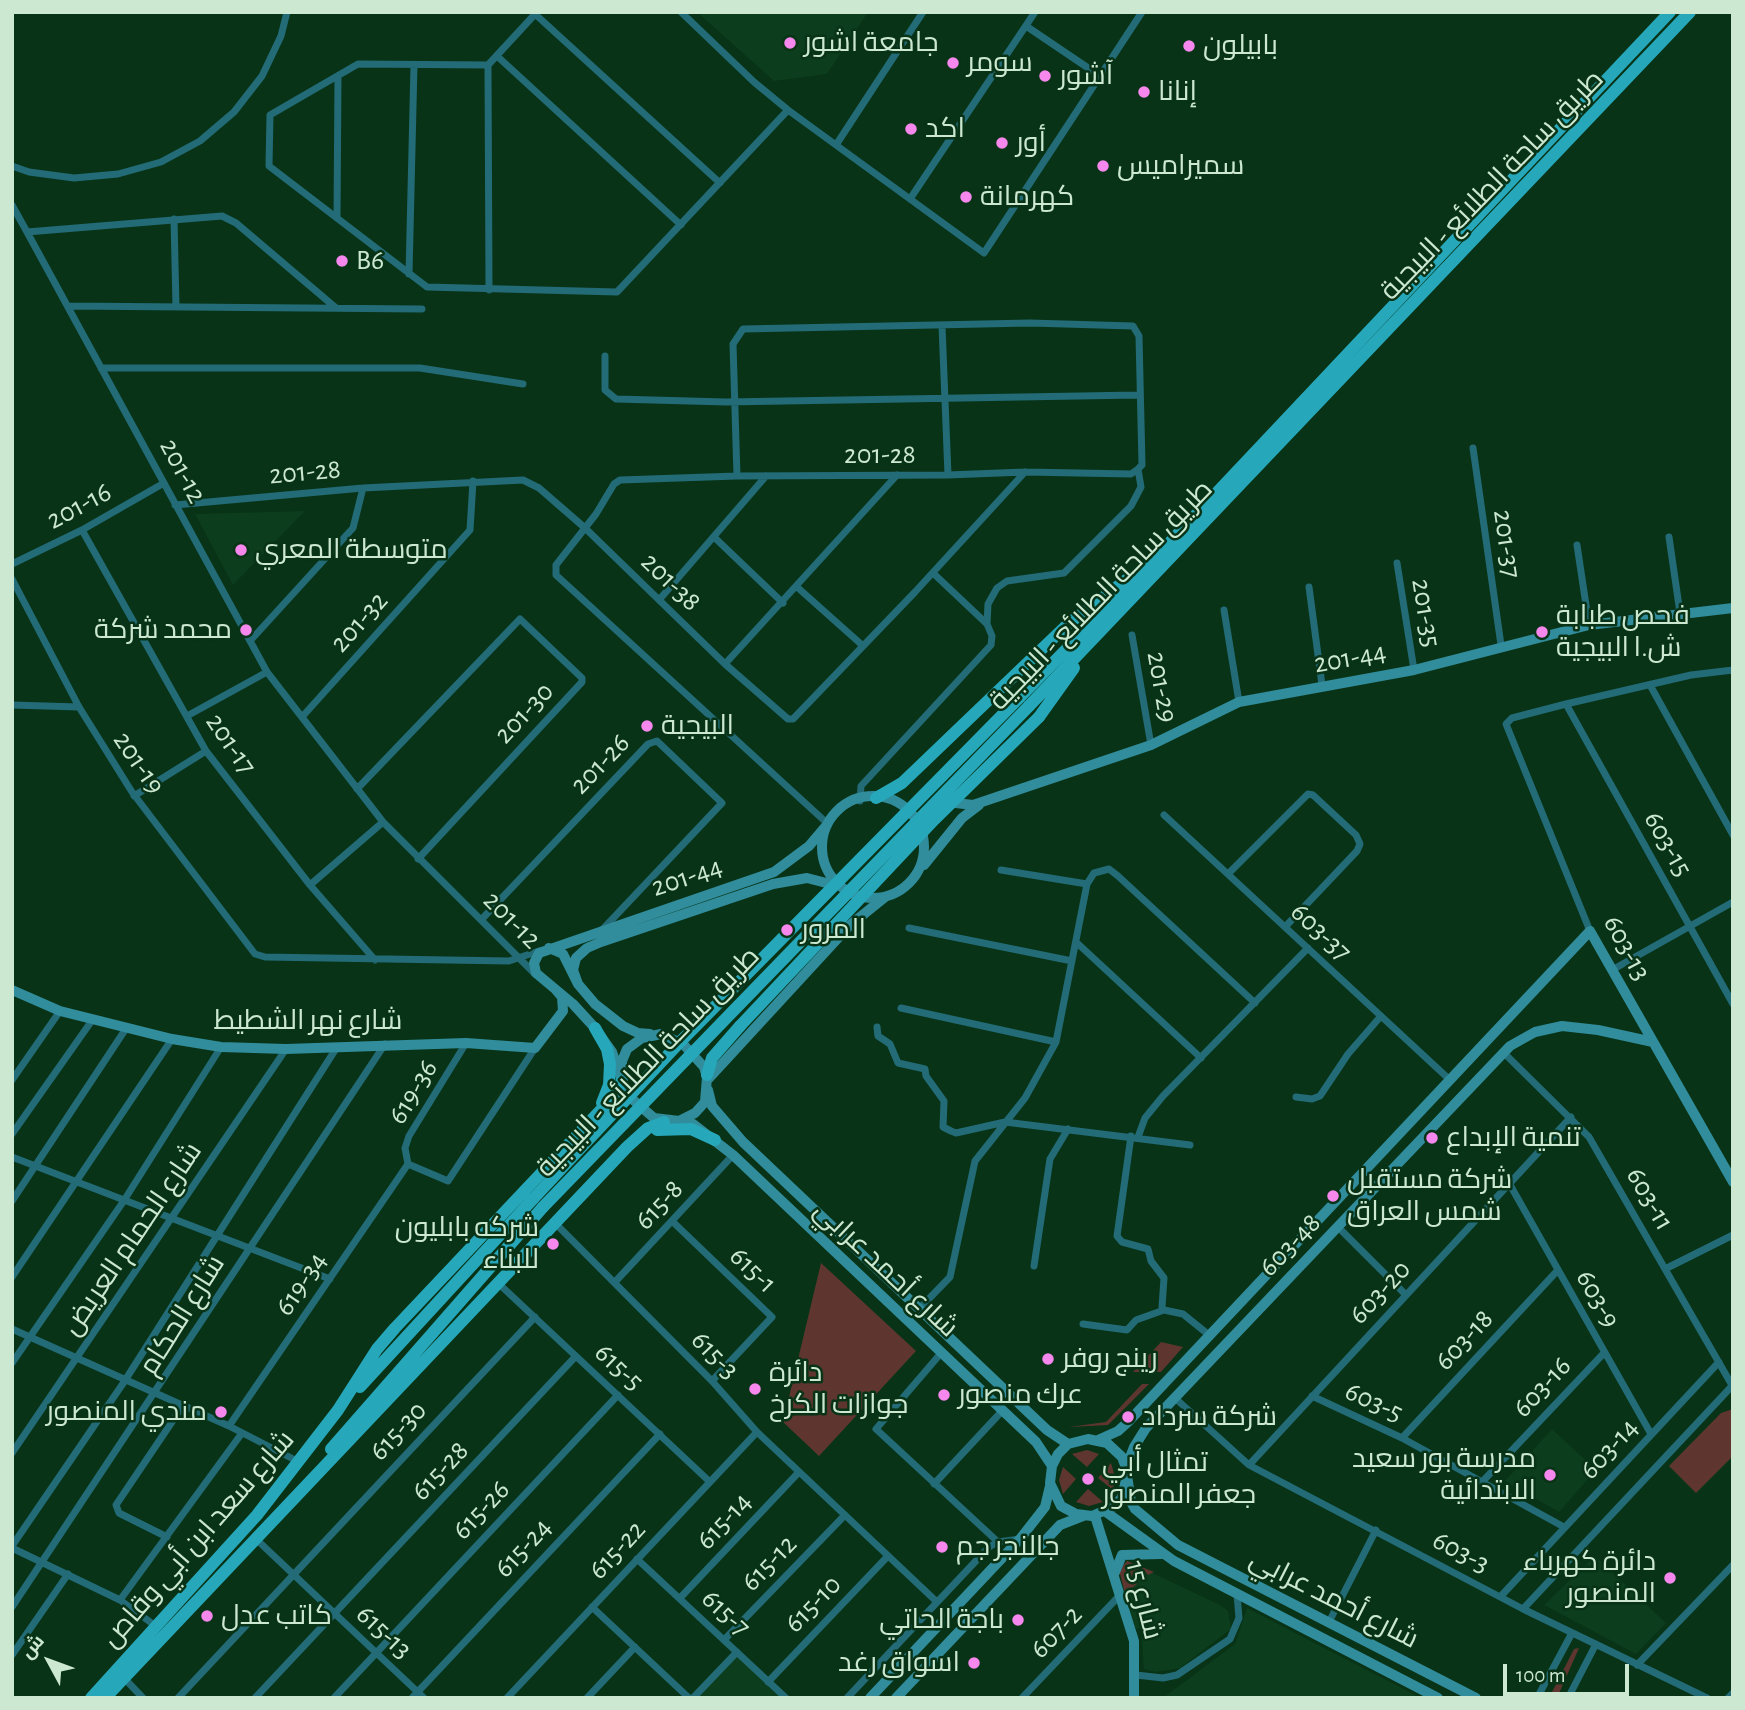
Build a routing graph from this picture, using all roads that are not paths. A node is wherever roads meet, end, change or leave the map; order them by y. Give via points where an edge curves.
1 (287, 12) edge
2 (681, 12) edge
3 (923, 12) edge
4 (1035, 12) edge
5 (1142, 12) edge
6 (1670, 12) edge
7 (1690, 12) edge
8 (536, 13) edge
9 (1026, 26) junction
10 (497, 56) junction
11 (414, 65) junction
12 (488, 65) junction
13 (338, 76) junction
14 (1100, 76) junction
15 (788, 110) junction
16 (835, 145) junction
17 (12, 166) edge
18 (720, 183) junction
19 (910, 199) junction
20 (12, 205) edge
21 (16, 218) edge
22 (337, 218) junction
23 (174, 219) junction
24 (681, 225) junction
25 (27, 232) junction
26 (409, 274) junction
27 (489, 290) junction
28 (68, 306) junction
29 (176, 307) junction
30 (336, 308) junction
31 (422, 309) dead end
32 (942, 326) junction
33 (605, 356) dead end
34 (101, 368) junction
35 (523, 384) dead end
36 (1138, 395) junction
37 (945, 397) junction
38 (736, 402) junction
39 (1473, 448) dead end
40 (1139, 469) junction
41 (1026, 472) junction
42 (897, 475) junction
43 (948, 475) junction
44 (737, 476) junction
45 (766, 476) junction
46 (523, 480) joint
47 (473, 481) junction
48 (164, 483) junction
49 (363, 488) junction
50 (175, 505) junction
51 (584, 528) junction
52 (82, 530) junction
53 (714, 537) junction
54 (1670, 537) dead end
55 (1577, 545) dead end
56 (1159, 554) junction
57 (1397, 563) dead end
58 (12, 564) edge
59 (933, 573) junction
60 (12, 579) edge
61 (797, 587) junction
62 (1309, 587) dead end
63 (659, 600) junction
64 (783, 603) junction
65 (1733, 608) edge
66 (1224, 610) dead end
67 (1680, 613) junction
68 (987, 624) junction
69 (1590, 625) junction
70 (1101, 632) junction
71 (1132, 635) dead end
72 (250, 641) junction
73 (862, 645) junction
74 (1501, 645) junction
75 (725, 663) junction
76 (1414, 670) junction
77 (1733, 670) edge
78 (267, 672) junction
79 (1322, 685) junction
80 (1650, 685) junction
81 (1025, 702) junction
82 (1239, 702) junction
83 (1566, 704) junction
84 (12, 705) edge
85 (79, 707) junction
86 (187, 716) junction
87 (302, 717) junction
88 (1151, 745) junction
89 (206, 751) junction
90 (357, 789) junction
91 (134, 796) junction
92 (876, 798) junction
93 (860, 800) junction
94 (988, 800) junction
95 (911, 812) junction
96 (1164, 815) dead end
97 (383, 822) junction
98 (827, 825) junction
99 (1733, 835) edge
100 (418, 859) junction
101 (1001, 870) dead end
102 (919, 872) junction
103 (1228, 874) junction
104 (1087, 884) junction
105 (310, 885) junction
106 (839, 887) junction
107 (893, 892) junction
108 (1733, 902) edge
109 (481, 920) junction
110 (1690, 926) junction
111 (1285, 927) junction
112 (908, 928) dead end
113 (603, 929) junction
114 (1590, 931) junction
115 (1076, 942) junction
116 (1308, 948) junction
117 (546, 949) junction
118 (518, 958) junction
119 (376, 960) junction
120 (1072, 961) junction
121 (1612, 970) junction
122 (540, 978) junction
123 (578, 984) junction
124 (12, 990) edge
125 (556, 990) junction
126 (1255, 1003) junction
127 (1733, 1004) edge
128 (901, 1007) dead end
129 (60, 1011) junction
130 (1381, 1016) junction
131 (93, 1019) junction
132 (557, 1021) junction
133 (591, 1023) junction
134 (127, 1027) junction
135 (877, 1027) dead end
136 (659, 1034) junction
137 (172, 1039) junction
138 (1056, 1042) junction
139 (1653, 1042) junction
140 (466, 1043) junction
141 (386, 1044) junction
142 (221, 1047) junction
143 (337, 1047) junction
144 (535, 1048) junction
145 (286, 1049) junction
146 (1504, 1053) junction
147 (726, 1056) junction
148 (1201, 1058) junction
149 (1471, 1058) junction
150 (12, 1062) edge
151 (20, 1068) junction
152 (1486, 1071) junction
153 (12, 1080) edge
154 (1450, 1080) junction
155 (622, 1081) junction
156 (708, 1083) junction
157 (1296, 1097) dead end
158 (1571, 1117) junction
159 (670, 1122) junction
160 (1005, 1122) junction
161 (585, 1125) junction
162 (728, 1126) junction
163 (1068, 1129) junction
164 (12, 1135) edge
165 (1134, 1137) junction
166 (715, 1140) junction
167 (1190, 1145) dead end
168 (626, 1147) junction
169 (733, 1155) junction
170 (12, 1157) edge
171 (408, 1164) junction
172 (36, 1166) junction
173 (1732, 1180) edge
174 (78, 1183) junction
175 (1509, 1183) junction
176 (12, 1200) edge
177 (122, 1202) junction
178 (538, 1203) junction
179 (170, 1220) junction
180 (673, 1222) junction
181 (555, 1223) junction
182 (1338, 1227) junction
183 (1733, 1235) edge
184 (217, 1237) junction
185 (1300, 1238) junction
186 (248, 1248) junction
187 (1315, 1251) junction
188 (1034, 1266) dead end
189 (1665, 1269) junction
190 (1558, 1270) junction
191 (12, 1277) edge
192 (330, 1279) junction
193 (615, 1282) junction
194 (498, 1283) junction
195 (1406, 1295) junction
196 (919, 1309) junction
197 (1164, 1310) junction
198 (535, 1317) junction
199 (1083, 1324) dead end
200 (12, 1329) edge
201 (1209, 1335) junction
202 (30, 1337) junction
203 (942, 1352) junction
204 (1604, 1353) junction
205 (576, 1356) junction
206 (77, 1358) junction
207 (1719, 1362) junction
208 (12, 1363) edge
209 (712, 1381) junction
210 (124, 1382) junction
211 (1732, 1387) edge
212 (618, 1395) junction
213 (155, 1396) junction
214 (1312, 1396) junction
215 (1175, 1398) junction
216 (182, 1407) junction
217 (338, 1410) junction
218 (1003, 1410) junction
219 (229, 1426) junction
220 (757, 1432) junction
221 (242, 1433) junction
222 (660, 1434) junction
223 (1651, 1434) junction
224 (1402, 1438) junction
225 (1098, 1440) junction
226 (1068, 1444) junction
227 (12, 1453) edge
228 (299, 1462) junction
229 (1249, 1465) junction
230 (1052, 1466) junction
231 (1127, 1471) junction
232 (799, 1472) junction
233 (710, 1482) junction
234 (1482, 1482) junction
235 (1050, 1483) junction
236 (934, 1484) junction
237 (278, 1515) junction
238 (845, 1515) junction
239 (1095, 1515) junction
240 (1564, 1527) junction
241 (1376, 1530) junction
242 (167, 1537) junction
243 (256, 1539) junction
244 (1020, 1539) junction
245 (998, 1542) junction
246 (12, 1547) edge
247 (1161, 1554) junction
248 (888, 1556) junction
249 (637, 1559) junction
250 (44, 1562) junction
251 (1733, 1565) edge
252 (1115, 1572) junction
253 (68, 1574) junction
254 (292, 1575) junction
255 (1121, 1594) junction
256 (1237, 1595) junction
257 (1501, 1596) junction
258 (680, 1598) junction
259 (120, 1600) junction
260 (937, 1602) junction
261 (12, 1607) edge
262 (592, 1607) junction
263 (1523, 1609) junction
264 (334, 1614) junction
265 (1329, 1622) junction
266 (158, 1628) junction
267 (1572, 1633) junction
268 (724, 1640) junction
269 (1596, 1644) junction
270 (635, 1647) junction
271 (376, 1653) junction
272 (737, 1653) junction
273 (12, 1655) edge
274 (1637, 1665) junction
275 (1136, 1675) junction
276 (124, 1678) junction
277 (768, 1682) junction
278 (1733, 1693) edge
279 (903, 1695) edge
280 (417, 1696) edge
281 (1133, 1696) edge
282 (91, 1698) edge
283 (105, 1698) edge
284 (143, 1698) edge
285 (178, 1698) edge
286 (255, 1698) edge
287 (334, 1698) edge
288 (507, 1698) edge
289 (587, 1698) edge
290 (691, 1698) edge
291 (786, 1698) edge
292 (847, 1698) edge
293 (870, 1698) edge
294 (1022, 1698) edge
295 (1438, 1698) edge
296 (1476, 1698) edge
297 (1537, 1698) edge
298 (1568, 1698) edge
299 (1707, 1698) edge
300 (1728, 1698) edge

1 - 17 street via 262,76 234,112 200,141 161,162 118,174 74,178
2 - 15 street
3 - 16 street
4 - 9 street
5 - 14 street
6 - 56 main road, طريق ساحة الطلائع - البيجية
7 - 70 main road, طريق ساحة الطلائع - البيجية
8 - 10 street
8 - 18 street
9 - 14 street
9 - 19 street
10 - 12 street
10 - 24 street
11 - 12 street
11 - 13 street via 358,64
11 - 26 street
12 - 27 street
13 - 22 street
13 - 22 street via 270,115 269,166
14 - 19 street via 984,253
15 - 16 street
15 - 18 street
16 - 19 street
18 - 24 street
20 - 21 street, 201-12
21 - 25 street, 201-12
22 - 26 street
23 - 25 street
23 - 29 street
23 - 30 street via 229,218
24 - 27 street via 617,292
25 - 28 street, 201-12
26 - 27 street via 427,287
28 - 29 street
28 - 34 street, 201-12
29 - 30 street
30 - 31 street
32 - 36 street via 1133,326 1139,336
32 - 37 street
32 - 38 street via 743,329 733,344
33 - 38 street via 605,390 616,399
34 - 35 street via 420,368
34 - 48 street, 201-12
36 - 37 street
36 - 40 street
37 - 38 street
37 - 43 street
38 - 44 street
39 - 74 street, 201-37
40 - 41 street, 201-28 via 1131,474
40 - 68 street via 1141,487 1131,506 1096,545 1065,573 1007,581 997,588 988,604
41 - 43 street, 201-28
41 - 59 street
42 - 43 street, 201-28
42 - 45 street, 201-28
42 - 61 street
44 - 45 street, 201-28
44 - 51 street, 201-28 via 620,480
45 - 53 street
46 - 47 street, 201-28
46 - 51 street, 201-38 via 539,488
47 - 49 street, 201-28
47 - 87 street, 201-32 via 470,530
48 - 50 street, 201-12
48 - 52 street, 201-16
49 - 50 street, 201-28
49 - 72 street via 353,528
50 - 72 street, 201-12
51 - 63 street, 201-38
51 - 98 street via 556,565 555,575
52 - 58 street, 201-16
52 - 86 street, 201-17
53 - 63 street
53 - 64 street
54 - 67 street
55 - 69 street
56 - 81 main road, طريق ساحة الطلائع - البيجية
56 - 92 main road via 1080,613 902,783
57 - 76 street, 201-35
59 - 68 street
59 - 73 street
60 - 85 street, 201-19
61 - 64 street
61 - 73 street
62 - 79 street
63 - 75 street, 201-38
64 - 75 street
65 - 67 main road, 201-44
66 - 82 street
67 - 69 main road, 201-44
68 - 93 street via 992,636 989,649 861,786
69 - 74 main road, 201-44
70 - 81 main road, طريق ساحة الطلائع - البيجية
70 - 156 main road, bridge via 1039,717 934,820 712,1058
71 - 88 street, 201-29
72 - 78 street, 201-12
73 - 75 street, 201-38 via 793,719
74 - 76 main road, 201-44
76 - 79 main road, 201-44
77 - 80 street
78 - 86 street
78 - 87 street, 201-12
79 - 82 main road, 201-44
80 - 83 street
80 - 99 street
81 - 178 main road, طريق ساحة الطلائع - البيجية, bridge
82 - 88 main road, 201-44
83 - 110 street, 603-15
83 - 114 street, 603-13 via 1512,718 1506,724
84 - 85 street
85 - 91 street, 201-19
86 - 89 street, 201-17
87 - 90 street, 201-12
88 - 94 main road, 201-44
89 - 91 street
89 - 105 street, 201-17
90 - 97 street, 201-12
90 - 100 street, 201-30 via 520,619 582,678
91 - 119 street, 201-19 via 256,954
92 - 93 main road
92 - 95 main road via 896,801
93 - 98 main road via 843,808
94 - 95 main road, 201-44 via 965,806 943,802 922,816
94 - 102 main road, 201-44 via 962,818
95 - 102 main road via 926,842
96 - 103 street, 603-37
97 - 100 street, 201-12
97 - 105 street
98 - 106 main road via 822,859
98 - 113 main road, 201-44 via 803,851 774,872
100 - 109 street, 201-12
101 - 104 street
102 - 107 main road
103 - 111 street, 603-37
103 - 111 street via 1306,795 1348,827 1360,840 1357,851
104 - 115 street
104 - 126 street via 1098,870 1112,871
105 - 119 street, 201-17
106 - 107 main road via 860,896
106 - 123 main road via 816,879 785,881 601,942 576,958 573,970
107 - 147 main road via 849,926
108 - 110 street
109 - 113 street, 201-26 via 648,744 657,741 722,803
109 - 118 street, 201-12
110 - 121 street
110 - 127 street, 603-15
111 - 116 street, 603-37
112 - 120 street
113 - 117 main road, 201-44
114 - 121 main road, 603-13
114 - 149 main road, 603-48
115 - 120 street
115 - 148 street
116 - 126 street
116 - 130 street, 603-37
117 - 118 street
117 - 122 main road, 201-12 via 534,962
117 - 123 main road, 201-12 via 563,954
118 - 119 street
118 - 122 street, 201-12
120 - 138 street
121 - 139 main road, 603-13
122 - 125 main road, 201-12
123 - 136 main road, 201-12 via 623,1026 638,1033
124 - 129 main road, شارع نهر الشطيط
125 - 132 main road via 563,1003
125 - 133 main road, 201-12
126 - 148 street
128 - 138 street
129 - 131 main road, شارع نهر الشطيط
129 - 151 street
130 - 154 street, 603-37
130 - 157 street via 1320,1096
131 - 134 main road, شارع نهر الشطيط
131 - 164 street
132 - 133 main road via 571,1012
132 - 144 main road
133 - 155 main road, 201-12 via 617,1061
133 - 161 main road via 607,1049 610,1079 602,1102
134 - 137 main road, شارع نهر الشطيط
134 - 172 street
135 - 160 street via 878,1037 890,1044 898,1063 925,1069 944,1101 943,1127 956,1133
136 - 155 main road via 642,1038 627,1049
136 - 156 main road via 683,1044 704,1067
137 - 142 main road, شارع نهر الشطيط
137 - 174 street
138 - 160 street via 1025,1098
139 - 146 main road, 603-48 via 1562,1026 1526,1036
139 - 173 main road, 603-13
140 - 141 main road, شارع نهر الشطيط
140 - 144 main road, شارع نهر الشطيط
140 - 171 street, 619-36 via 409,1136 405,1148
141 - 143 main road, شارع نهر الشطيط
141 - 186 street, شارع الحكام
142 - 145 main road, شارع نهر الشطيط
142 - 177 street
143 - 145 main road, شارع نهر الشطيط
143 - 184 street
144 - 171 street via 449,1181
145 - 179 street, شارع الحمام العريض
146 - 152 main road, 603-48
146 - 158 street, 603-11
147 - 156 main road
147 - 162 main road via 715,1096
148 - 165 street via 1153,1108
149 - 152 main road
149 - 154 main road, 603-48
150 - 151 street
151 - 153 street
152 - 182 main road, 603-48
154 - 185 main road, 603-48
155 - 159 main road via 638,1105 654,1118
155 - 161 main road
156 - 159 main road via 705,1102 695,1113
156 - 162 main road, شارع أحمد عرابي via 712,1107
158 - 175 street, 603-20
158 - 189 street, 603-11 via 1590,1137
159 - 166 main road, شارع أحمد عرابي via 693,1124
159 - 168 main road via 648,1128
160 - 163 street
160 - 196 street via 975,1161 950,1278
161 - 217 main road via 394,1328
162 - 196 main road, شارع أحمد عرابي
163 - 165 street
163 - 188 street via 1050,1159
165 - 167 street
165 - 197 street via 1117,1236 1122,1242 1148,1249 1164,1278
166 - 168 main road via 699,1131 668,1128 644,1134
166 - 169 main road, شارع أحمد عرابي
168 - 181 main road
169 - 180 street, 615-8
169 - 203 main road, شارع أحمد عرابي
170 - 172 street
171 - 192 street, 619-34
172 - 174 street
172 - 176 street
174 - 177 street
174 - 191 street
175 - 190 street, 603-9
175 - 195 street, 603-20
177 - 179 street
177 - 202 street
178 - 217 main road
178 - 237 main road
179 - 184 street
179 - 206 street, شارع الحمام العريض
180 - 193 street, 615-8
180 - 209 street, 615-1 via 772,1317
181 - 193 street, 615-3
181 - 194 main road
182 - 187 main road, 603-48
182 - 195 street
183 - 189 street
184 - 186 street
184 - 210 street
185 - 187 main road
185 - 201 main road, 603-48
186 - 192 street
186 - 213 street, شارع الحكام
187 - 215 main road, 603-48
189 - 207 street, 603-11
190 - 204 street, 603-9
190 - 224 street, 603-18
192 - 219 street, 619-34
193 - 209 street, 615-3
194 - 198 street, 615-5
194 - 237 main road
195 - 214 street, 603-20
196 - 226 main road, شارع أحمد عرابي via 1047,1430
197 - 199 street via 1136,1320 1127,1330
197 - 201 street via 1182,1314
198 - 205 street, 615-5
198 - 254 street, 615-30
200 - 202 street
201 - 225 main road, 603-48 via 1124,1426
202 - 206 street
202 - 208 street
203 - 218 main road, شارع أحمد عرابي
203 - 236 street via 876,1426
204 - 223 street, 603-9
204 - 234 street, 603-16
205 - 212 street, 615-5
205 - 264 street, 615-28
206 - 210 street
206 - 227 street, شارع الحمام العريض
207 - 211 street, 603-11
207 - 223 street, 603-14
209 - 220 street, 615-3
210 - 213 street
210 - 246 street
211 - 263 street, 603-14
212 - 222 street, 615-5
212 - 271 street, 615-26
213 - 216 street
213 - 250 street, شارع الحكام
214 - 224 street, 603-5
214 - 229 street, 603-20
215 - 229 street, 603-3
215 - 231 main road, 603-48 via 1139,1437
216 - 219 street
216 - 242 street via 116,1505 119,1513
217 - 228 main road, شارع سعد ابن أبي وقاص
218 - 230 main road, شارع أحمد عرابي via 1036,1442
218 - 236 street
219 - 221 street
220 - 232 street, 615-3
220 - 233 street, 615-22
221 - 228 street
221 - 242 street
222 - 233 street, 615-5
222 - 280 street, 615-24
223 - 240 street, 603-14
224 - 234 street, 603-5
225 - 226 main road
225 - 231 main road via 1115,1449
226 - 230 main road
228 - 266 main road, شارع سعد ابن أبي وقاص
229 - 241 street, 603-3
230 - 235 main road
231 - 239 main road via 1122,1497
231 - 265 main road, شارع أحمد عرابي via 1135,1509 1156,1529 1178,1545
232 - 238 street, 615-3
232 - 258 street, 615-14
233 - 249 street, 615-22
234 - 240 street, 603-5
235 - 239 main road via 1061,1506
235 - 244 main road via 1045,1507
236 - 245 street
237 - 243 main road, شارع سعد ابن أبي وقاص
238 - 248 street, 615-3
238 - 268 street, 615-12
239 - 247 main road, شارع أحمد عرابي
239 - 252 main road, شارع 15
239 - 279 main road via 1060,1525
240 - 257 street, 603-14
241 - 257 street, 603-3
241 - 265 street
242 - 259 street
243 - 254 street, 615-13
243 - 276 main road, شارع سعد ابن أبي وقاص
244 - 245 street
244 - 293 main road
245 - 260 street
246 - 250 street
247 - 252 main road via 1122,1555
247 - 256 main road, شارع أحمد عرابي
248 - 260 street, 615-3
248 - 277 street, 615-10
249 - 258 street, 615-7
249 - 262 street, 615-22
250 - 253 street
250 - 261 street, شارع الحكام
251 - 274 street
252 - 255 main road, شارع 15
253 - 259 street
253 - 273 street
254 - 264 street, 615-13
254 - 285 street, 615-30
255 - 275 main road, شارع 15 via 1135,1641
255 - 294 street, 607-2
256 - 275 street via 1239,1618 1230,1639 1177,1675
256 - 295 main road, شارع أحمد عرابي
257 - 263 street, 603-3
258 - 268 street, 615-7
259 - 266 street
260 - 292 street
262 - 270 street
262 - 288 street, 615-22
263 - 267 street, 603-3
264 - 271 street, 615-13
264 - 286 street, 615-28
265 - 296 main road, شارع أحمد عرابي
266 - 282 main road, شارع سعد ابن أبي وقاص
267 - 269 street, 603-3
267 - 297 street
268 - 272 street, 615-7
269 - 274 street, 603-3
269 - 298 street
270 - 289 street
270 - 290 street
271 - 280 street, 615-13
271 - 287 street, 615-26
272 - 277 street, 615-7
272 - 290 street
274 - 299 street, 603-3
275 - 281 main road, شارع 15
276 - 283 main road, شارع سعد ابن أبي وقاص
276 - 284 street
277 - 291 street, 615-7
278 - 300 street

